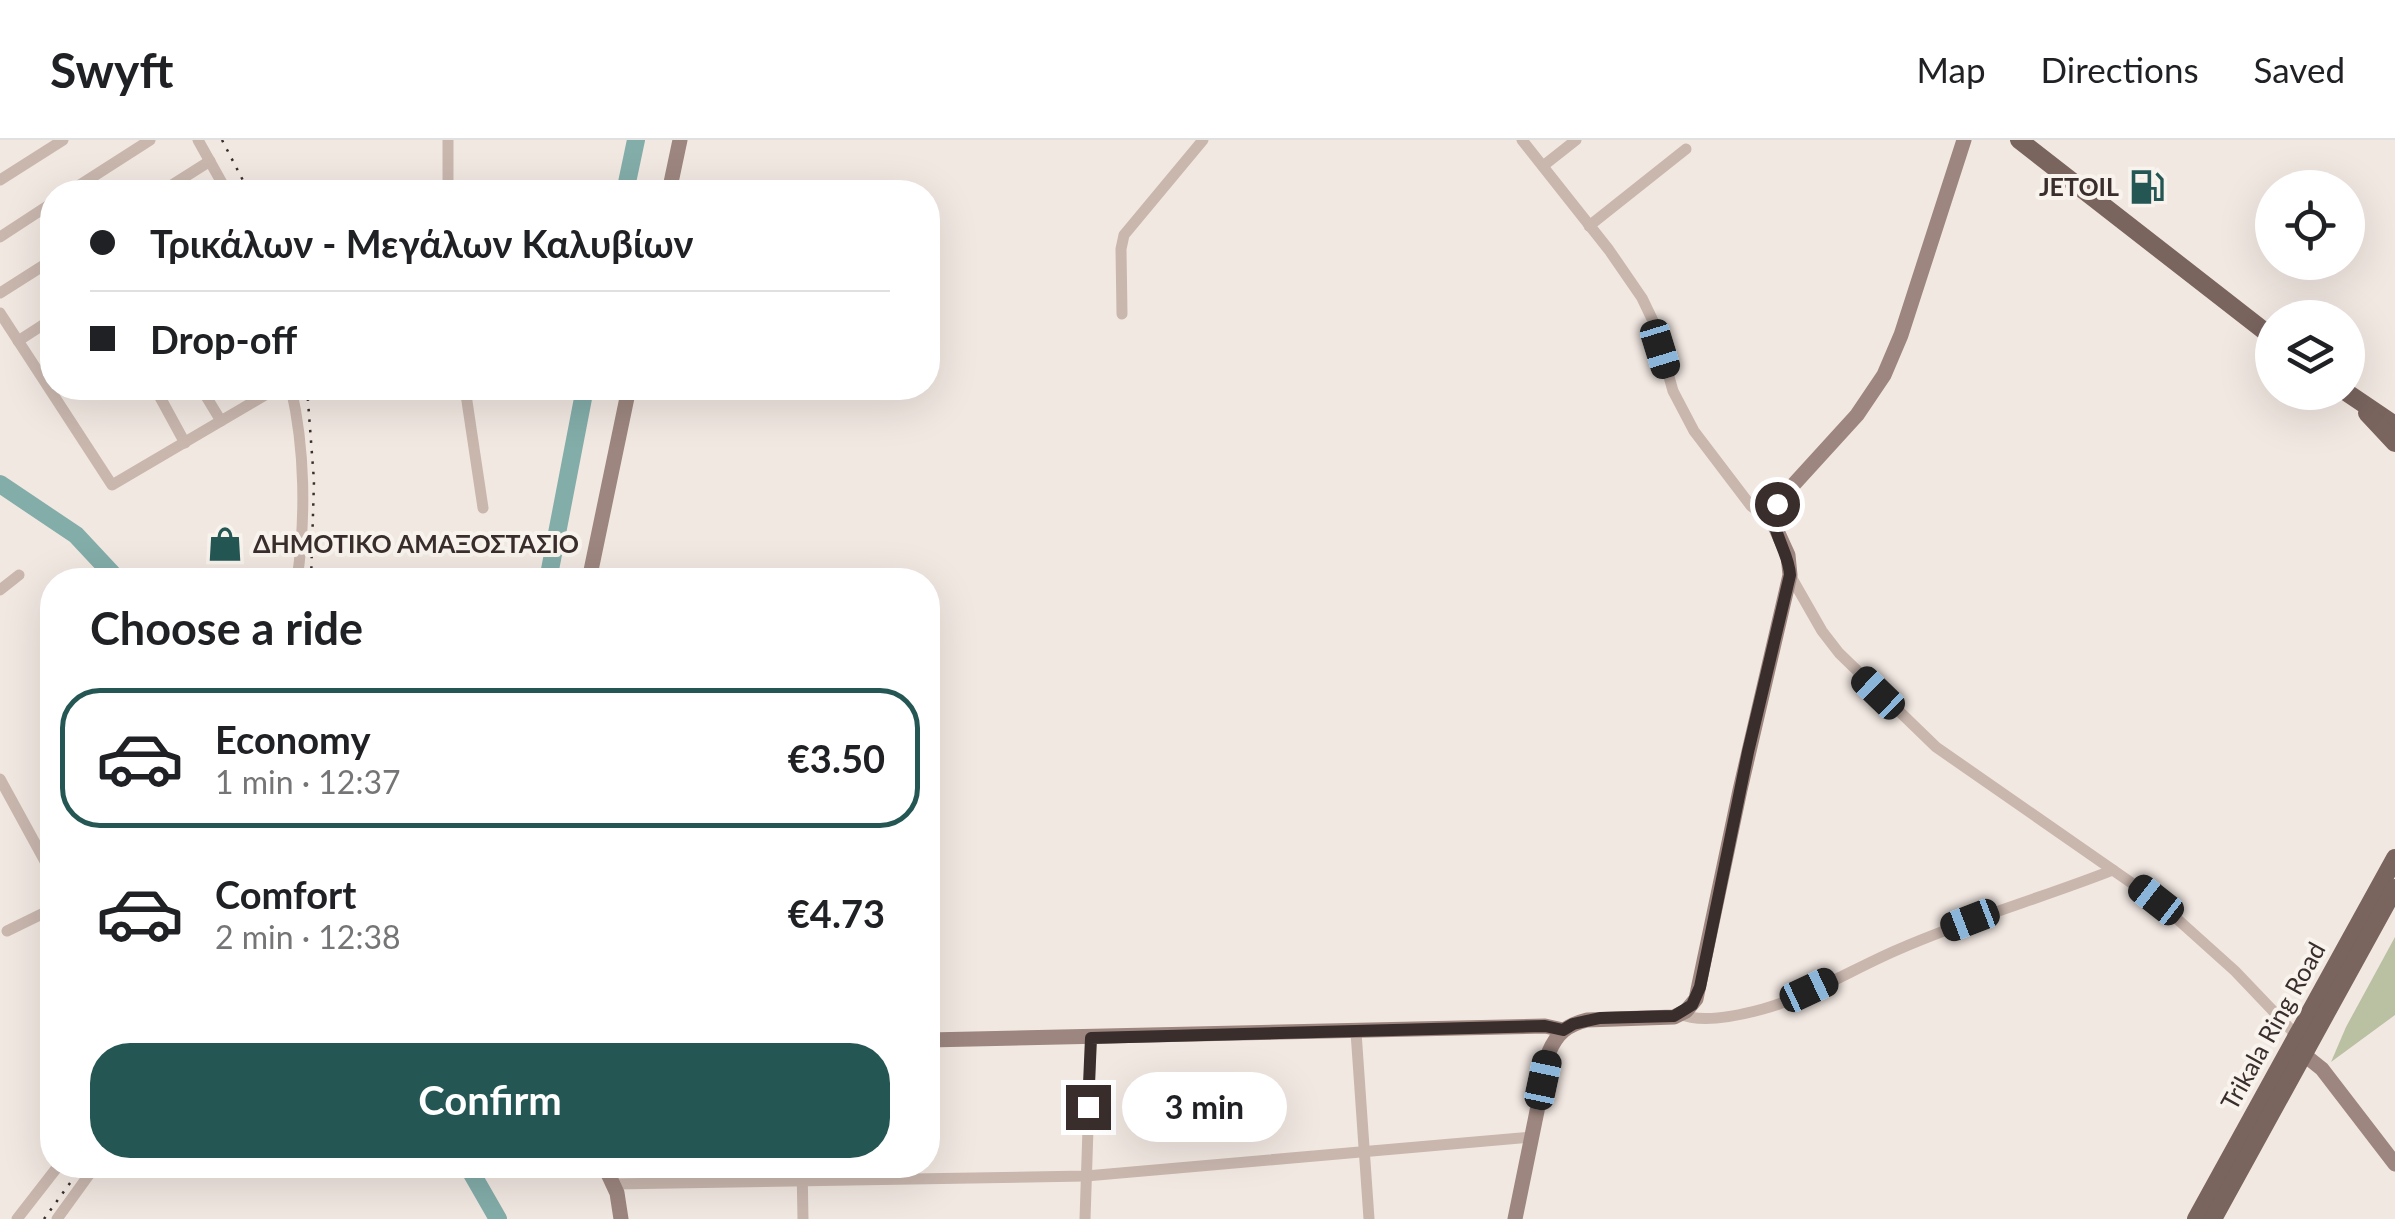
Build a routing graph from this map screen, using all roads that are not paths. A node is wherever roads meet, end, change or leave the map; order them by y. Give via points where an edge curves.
1 (63, 140) edge
2 (150, 140) edge
3 (198, 140) edge
4 (448, 140) edge
5 (680, 140) edge
6 (1203, 140) edge
7 (1522, 140) edge
8 (1576, 140) edge
9 (1964, 140) edge
10 (2019, 140) edge
11 (1686, 149) dead end
12 (210, 162) junction
13 (1543, 166) junction
14 (0, 180) edge
15 (88, 180) edge
16 (181, 180) edge
17 (220, 180) edge
18 (448, 180) edge
19 (672, 180) edge
20 (40, 212) edge
21 (1589, 226) junction
22 (0, 238) edge
23 (40, 268) edge
24 (0, 293) edge
25 (0, 313) edge
26 (1122, 314) dead end
27 (2255, 324) edge
28 (40, 327) edge
29 (18, 341) junction
30 (40, 367) edge
31 (62, 400) edge
32 (161, 400) edge
33 (208, 400) edge
34 (257, 400) edge
35 (293, 400) edge
36 (467, 400) edge
37 (626, 400) edge
38 (2365, 406) edge
39 (2364, 410) edge
40 (221, 421) junction
41 (2395, 425) edge
42 (185, 443) junction
43 (2395, 443) edge
44 (483, 508) dead end
45 (1773, 522) junction
46 (298, 568) edge
47 (591, 568) edge
48 (20, 574) dead end
49 (1790, 575) junction
50 (0, 590) edge
51 (0, 780) edge
52 (40, 852) edge
53 (2395, 858) edge
54 (2113, 870) junction
55 (2395, 888) edge
56 (40, 915) edge
57 (8, 931) dead end
58 (1680, 1014) junction
59 (1563, 1030) junction
60 (1356, 1032) junction
61 (1091, 1038) junction
62 (940, 1040) edge
63 (2300, 1045) junction
64 (1532, 1137) junction
65 (1364, 1151) junction
66 (2395, 1164) edge
67 (1086, 1176) junction
68 (49, 1178) edge
69 (87, 1178) edge
70 (611, 1178) edge
71 (897, 1178) edge
72 (940, 1178) edge
73 (802, 1179) junction
74 (710, 1180) joint
75 (614, 1184) junction
76 (18, 1219) edge
77 (57, 1219) edge
78 (621, 1219) edge
79 (803, 1219) edge
80 (1084, 1219) edge
81 (1368, 1219) edge
82 (1516, 1219) edge
83 (2196, 1219) edge
84 (2212, 1219) edge

1 - 14 street
2 - 15 street
3 - 12 street
4 - 18 street
5 - 19 street
6 - 26 street via 1124,235
7 - 13 street
8 - 13 street
9 - 45 street via 1884,376 1858,415 1777,504
10 - 27 main road
11 - 21 street
12 - 16 street
12 - 17 street
13 - 21 street
20 - 22 street
21 - 45 street via 1642,298 1673,391 1694,430 1751,506
23 - 24 street
25 - 29 street
28 - 29 street
29 - 30 street
31 - 42 street via 112,485
32 - 42 street
33 - 40 street
34 - 40 street
35 - 46 street via 302,484
36 - 44 street
37 - 47 street
38 - 41 main road
39 - 43 main road
40 - 42 street
45 - 49 street
48 - 50 street
49 - 54 street via 1839,653 1936,746
49 - 58 street via 1700,987
51 - 52 street
53 - 63 main road, Trikala Ring Road
54 - 58 street via 1943,931 1764,1009
54 - 63 street via 2218,954
55 - 63 main road, Trikala Ring Road
56 - 57 street
58 - 59 street via 1587,1020
59 - 60 street
59 - 64 street via 1549,1052
60 - 61 street
60 - 65 street
61 - 62 street
61 - 67 street
63 - 66 street
63 - 83 main road, Trikala Ring Road
63 - 84 main road, Trikala Ring Road
64 - 65 street
64 - 82 street
65 - 67 street
65 - 81 street
67 - 72 street
67 - 80 street
68 - 76 street
69 - 77 street
70 - 75 street
71 - 73 street
73 - 74 street
73 - 79 street
74 - 75 street
75 - 78 street

